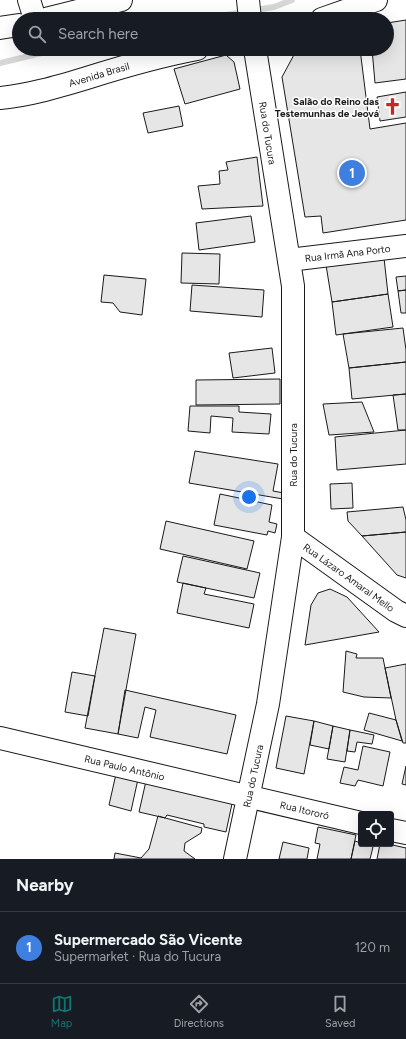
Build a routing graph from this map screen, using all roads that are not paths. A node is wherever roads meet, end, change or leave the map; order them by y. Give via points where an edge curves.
1 (29, 0) edge
2 (121, 0) edge
3 (248, 0) edge
4 (376, 0) edge
5 (33, 12) edge
6 (74, 12) edge
7 (249, 12) edge
8 (342, 12) edge
9 (12, 26) edge
10 (0, 28) edge
11 (165, 56) edge
12 (255, 56) edge
13 (0, 98) edge
14 (406, 246) edge
15 (289, 260) junction
16 (293, 537) junction
17 (406, 616) edge
18 (0, 738) edge
19 (249, 796) junction
20 (358, 821) edge
21 (394, 831) edge
22 (406, 833) edge
23 (235, 859) edge

1 - 5 main road
2 - 6 main road
3 - 7 main road
4 - 8 main road
9 - 10 main road
11 - 13 main road, Avenida Brasil via 47,90
12 - 15 main road, Rua do Tucura
14 - 15 main road, Rua Irmã Ana Porto
15 - 16 main road, Rua do Tucura via 293,286
16 - 17 main road, Rua Lázaro Amaral Mello
16 - 19 main road, Rua do Tucura via 268,704
18 - 19 main road, Rua Paulo Antônio
19 - 20 main road, Rua Itororó
19 - 23 main road, Rua do Tucura
21 - 22 main road

